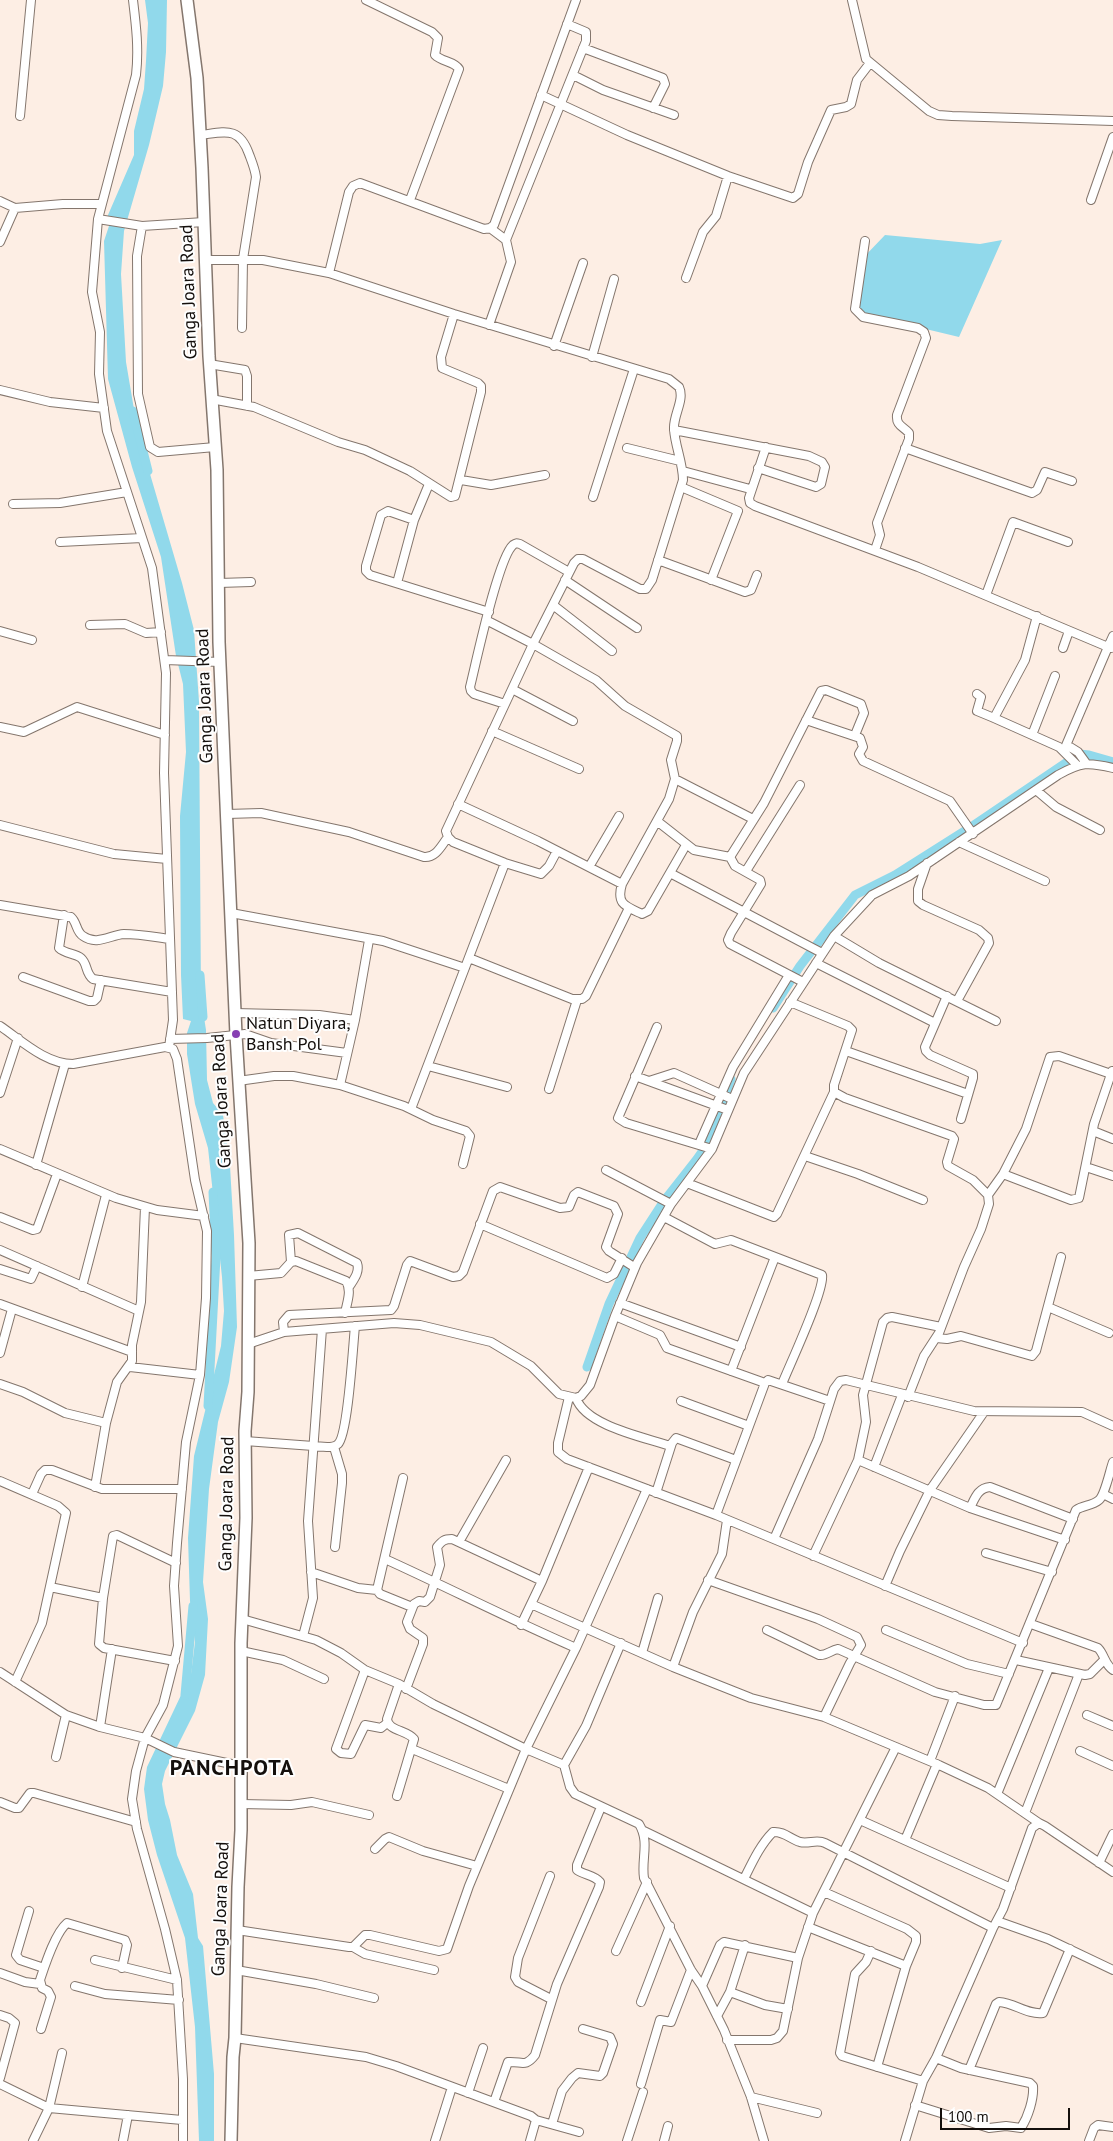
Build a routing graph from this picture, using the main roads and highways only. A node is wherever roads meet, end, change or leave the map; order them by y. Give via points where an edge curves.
1 (187, 0) edge
2 (230, 2141) edge

1 - 2 main road, Ganga Joara Road via 197,78 209,364 217,470 220,662 238,1081 249,1243 246,1525 241,1651 242,1804

